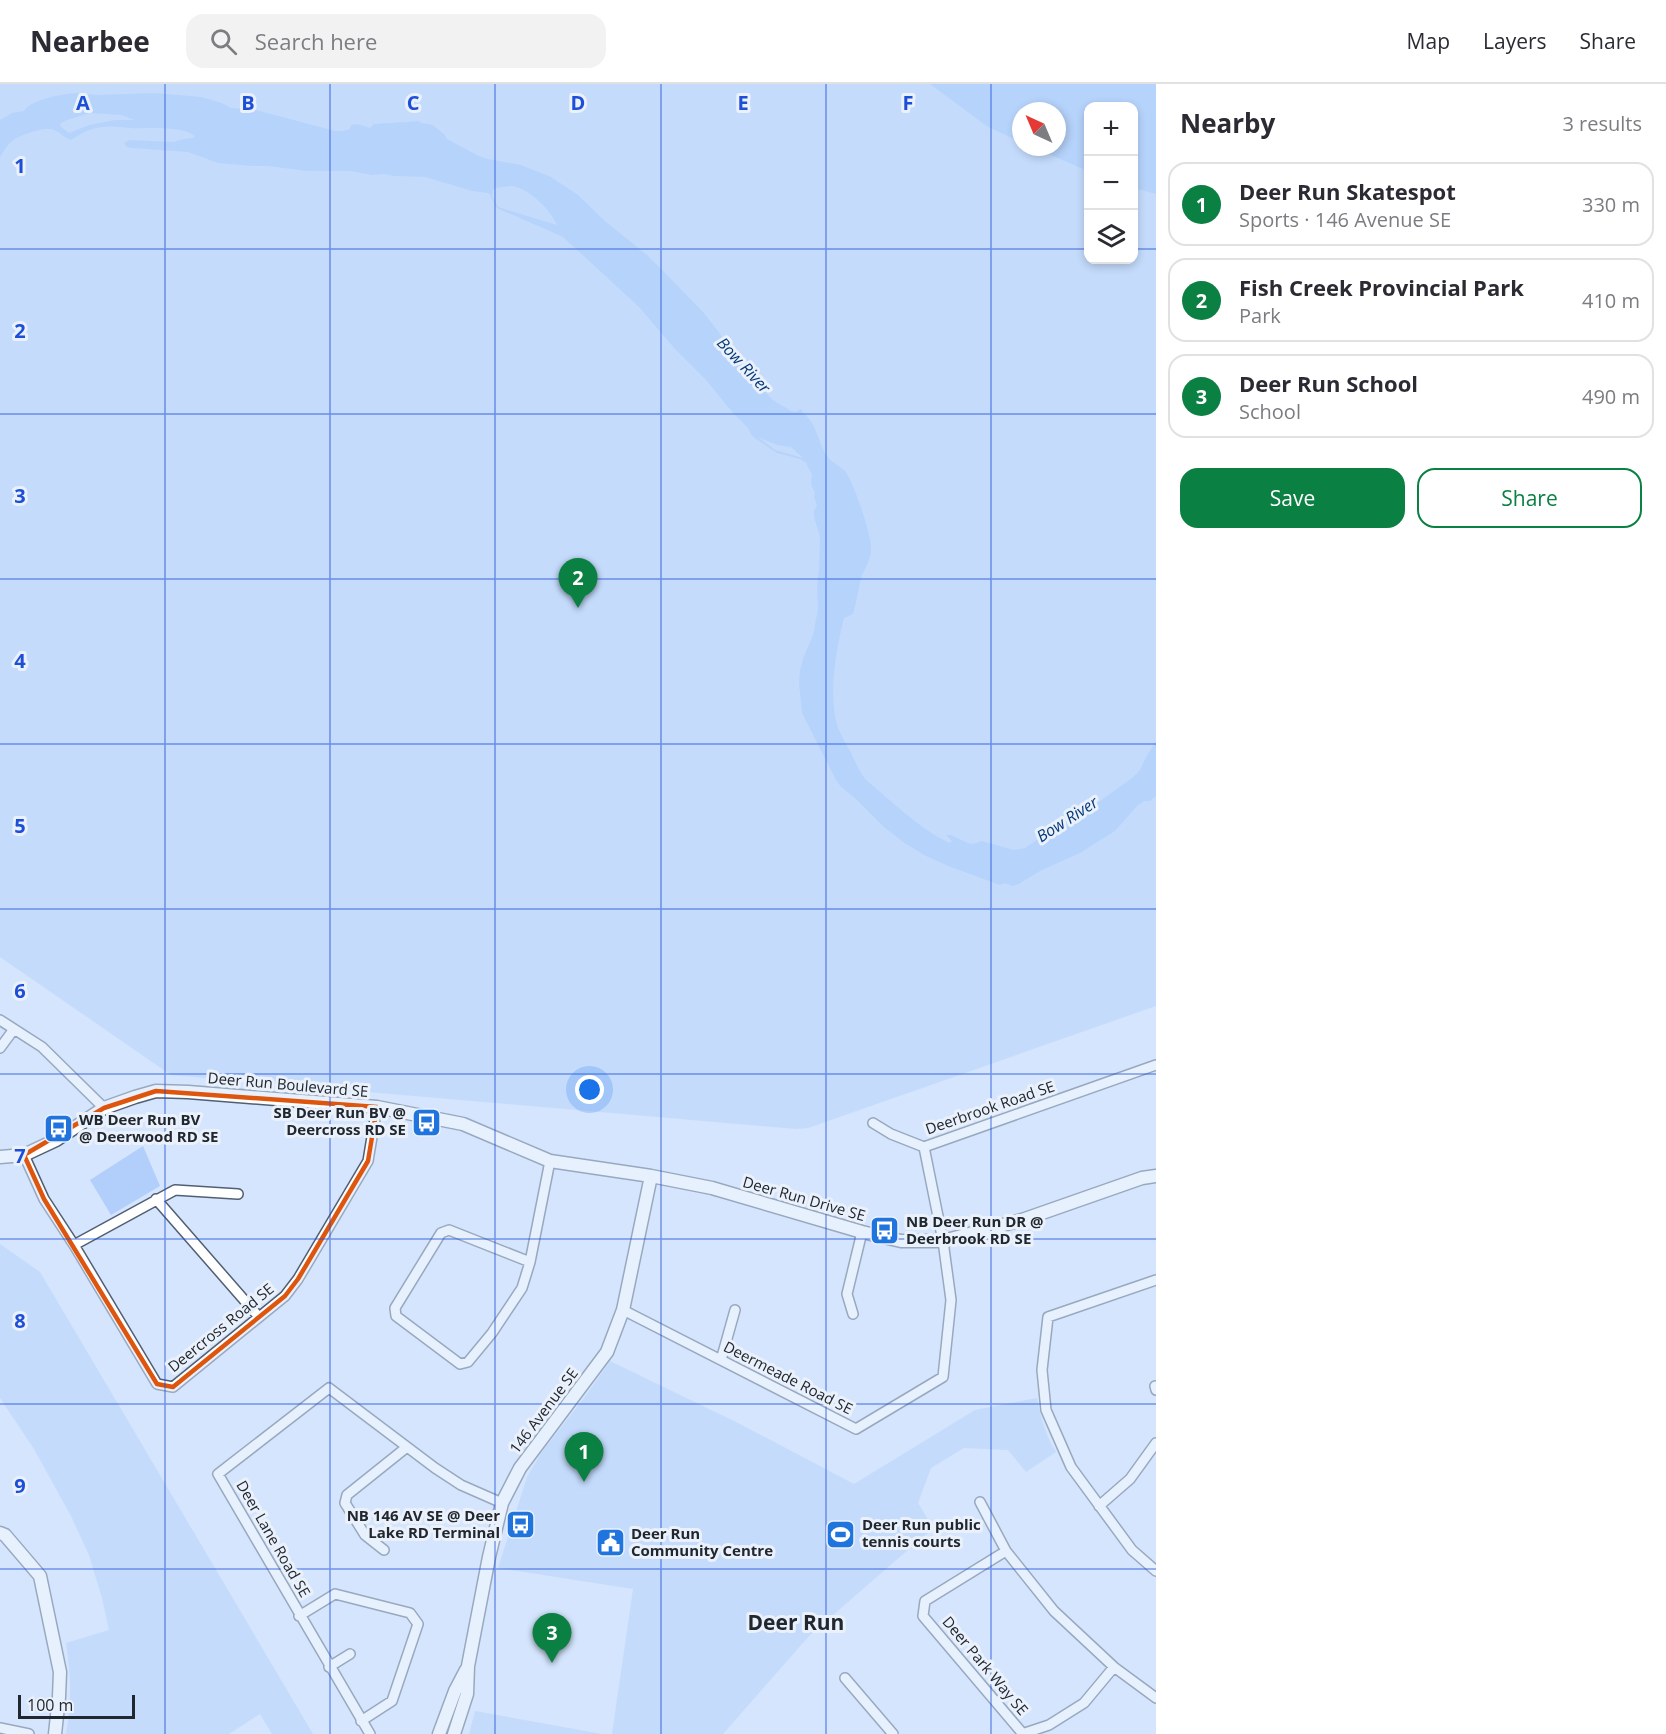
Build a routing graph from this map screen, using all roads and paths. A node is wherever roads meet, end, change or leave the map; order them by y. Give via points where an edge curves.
1 (0, 1020) edge
2 (14, 1029) junction
3 (0, 1048) edge
4 (1156, 1065) edge
5 (377, 1107) junction
6 (104, 1108) junction
7 (873, 1123) dead end
8 (924, 1146) junction
9 (24, 1155) junction
10 (0, 1157) edge
11 (550, 1161) junction
12 (651, 1176) junction
13 (1156, 1176) edge
14 (238, 1194) dead end
15 (156, 1199) junction
16 (862, 1232) junction
17 (943, 1241) junction
18 (74, 1245) junction
19 (530, 1262) junction
20 (1156, 1280) edge
21 (623, 1310) junction
22 (735, 1310) dead end
23 (853, 1314) dead end
24 (259, 1317) junction
25 (721, 1360) junction
26 (1156, 1443) edge
27 (407, 1447) junction
28 (980, 1502) dead end
29 (502, 1503) junction
30 (1099, 1506) junction
31 (0, 1533) edge
32 (384, 1550) dead end
33 (1006, 1551) junction
34 (1156, 1571) edge
35 (299, 1616) junction
36 (350, 1654) dead end
37 (468, 1666) junction
38 (329, 1667) junction
39 (1114, 1667) junction
40 (845, 1678) dead end
41 (1156, 1698) edge
42 (361, 1721) junction
43 (0, 1728) edge
44 (29, 1734) edge
45 (55, 1734) edge
46 (370, 1734) edge
47 (439, 1734) edge
48 (454, 1734) edge
49 (893, 1734) edge
50 (1022, 1734) edge

1 - 2 street
2 - 3 street
2 - 6 street via 42,1047
4 - 8 street, Deerbrook Road SE
5 - 6 street, Deer Run Boulevard SE via 156,1091
5 - 11 street, Deer Run Boulevard SE via 463,1124
5 - 24 street, Deercross Road SE via 368,1161 298,1279 285,1296
6 - 9 street, Deer Run Boulevard SE via 56,1140
7 - 8 street
8 - 17 street, Deerbrook Road SE
9 - 10 street, Deer Run Boulevard SE
9 - 18 street, Deercross Road SE via 44,1199
11 - 12 street, Deer Run Boulevard SE
11 - 19 street
12 - 16 street, Deer Run Drive SE via 712,1188
12 - 21 street, 146 Avenue SE
13 - 17 street, Deer Run Drive SE
14 - 15 street via 175,1190
15 - 18 street
15 - 24 street
16 - 17 street, Deer Run Drive SE via 901,1241
16 - 23 street via 847,1294
17 - 25 street, Deermeade Road SE via 951,1300 943,1377 856,1429
18 - 24 street, Deercross Road SE via 157,1384 173,1387
19 - 19 street via 522,1288 468,1362 459,1364 396,1316 395,1308 441,1233 449,1230
20 - 30 street via 1048,1317 1042,1370 1046,1410 1071,1467
21 - 25 street, Deermeade Road SE
21 - 29 street, 146 Avenue SE via 607,1352 520,1468
22 - 25 street
26 - 30 street via 1130,1479
27 - 29 street, Deer Lane Road SE via 461,1485
27 - 32 street via 347,1495 345,1503 365,1535
27 - 35 street, Deer Lane Road SE via 329,1388 218,1474
28 - 33 street
29 - 37 street, 146 Avenue SE
30 - 34 street via 1132,1550
31 - 45 street via 40,1576 60,1672
33 - 39 street via 1054,1611
33 - 50 street, Deer Park Way SE via 925,1601 923,1616
35 - 38 street, Deer Lane Road SE
35 - 42 street via 335,1594 410,1613 418,1624 392,1701
36 - 38 street
37 - 47 street, 146 Avenue SE
37 - 48 street, 146 Avenue SE via 467,1694
38 - 42 street, Deer Lane Road SE
39 - 41 street
39 - 50 street via 1084,1703 1049,1725
40 - 49 street
42 - 46 street, Deer Lane Road SE
43 - 44 street

